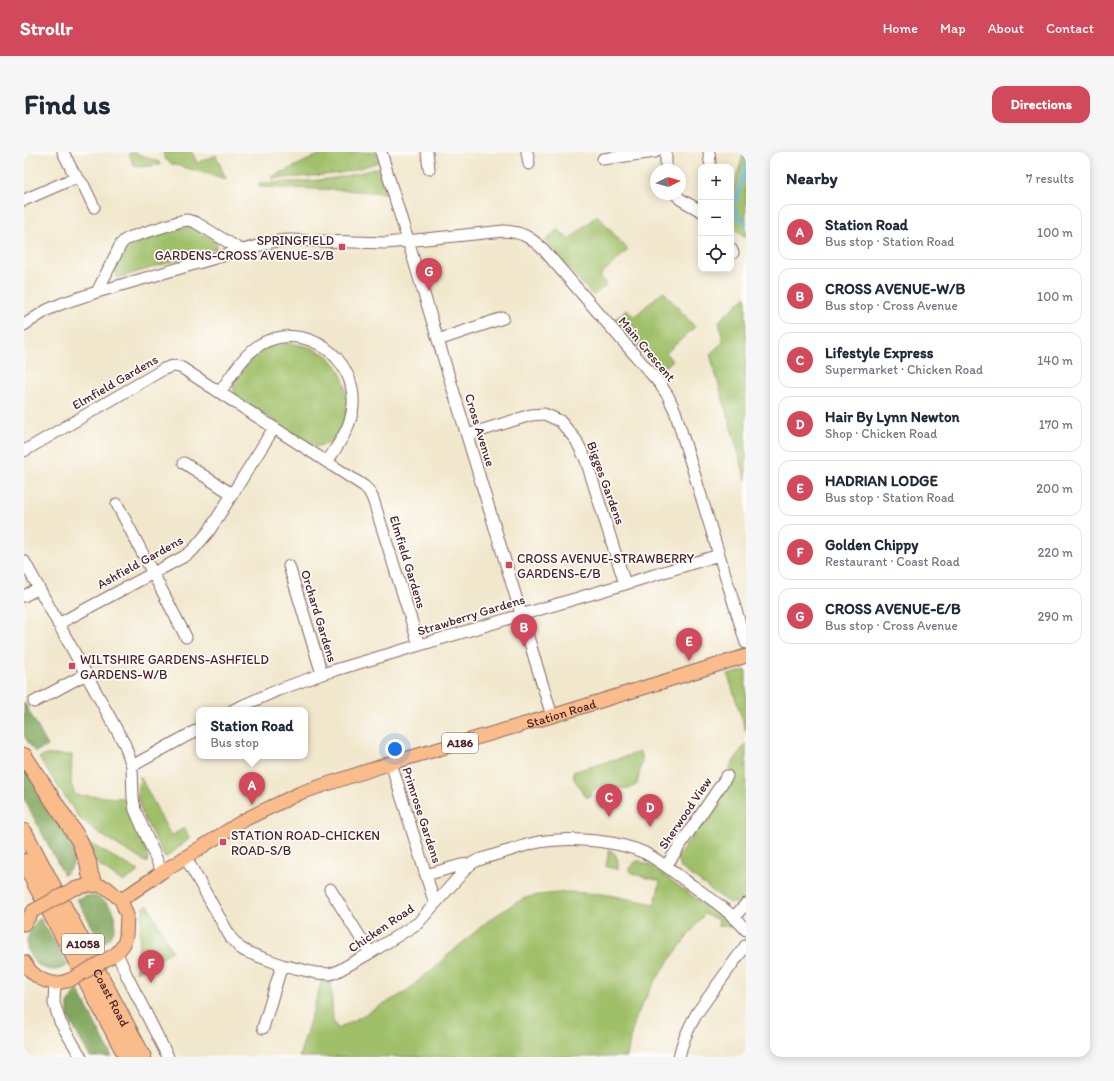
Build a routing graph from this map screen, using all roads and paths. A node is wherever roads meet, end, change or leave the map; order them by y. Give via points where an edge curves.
1 (63, 152) edge
2 (381, 152) edge
3 (427, 152) edge
4 (527, 152) edge
5 (655, 152) edge
6 (666, 152) edge
7 (603, 158) dead end
8 (529, 164) dead end
9 (666, 164) edge
10 (429, 169) dead end
11 (77, 177) junction
12 (24, 200) edge
13 (684, 200) edge
14 (94, 207) dead end
15 (698, 209) edge
16 (407, 240) junction
17 (241, 250) junction
18 (97, 292) junction
19 (503, 318) dead end
20 (24, 325) edge
21 (438, 340) junction
22 (220, 392) junction
23 (274, 428) junction
24 (467, 435) junction
25 (24, 451) edge
26 (327, 462) junction
27 (184, 463) dead end
28 (232, 494) junction
29 (117, 504) dead end
30 (718, 555) junction
31 (24, 561) edge
32 (289, 566) dead end
33 (153, 573) junction
34 (625, 584) junction
35 (39, 588) junction
36 (24, 596) edge
37 (521, 615) junction
38 (58, 624) junction
39 (186, 637) dead end
40 (746, 643) edge
41 (419, 645) junction
42 (746, 656) edge
43 (86, 674) junction
44 (322, 674) junction
45 (34, 702) dead end
46 (240, 707) edge
47 (552, 716) junction
48 (196, 731) edge
49 (24, 756) edge
50 (390, 763) junction
51 (132, 766) junction
52 (727, 776) dead end
53 (24, 832) edge
54 (186, 858) junction
55 (24, 862) edge
56 (471, 864) junction
57 (666, 866) junction
58 (162, 872) junction
59 (426, 875) junction
60 (94, 884) junction
61 (330, 889) dead end
62 (121, 900) junction
63 (435, 904) junction
64 (746, 904) edge
65 (734, 917) junction
66 (24, 924) edge
67 (746, 930) edge
68 (746, 945) edge
69 (370, 953) junction
70 (113, 956) junction
71 (282, 965) junction
72 (25, 967) edge
73 (55, 983) junction
74 (263, 1028) dead end
75 (81, 1057) edge
76 (127, 1057) edge
77 (143, 1057) edge
78 (168, 1057) edge
79 (679, 1057) edge

1 - 11 street
2 - 16 street, Cross Avenue
3 - 10 street
4 - 8 street
5 - 7 street
6 - 9 street
11 - 12 street
11 - 14 street
13 - 15 street
16 - 17 street, Main Crescent via 377,243 288,240
16 - 21 street, Cross Avenue
16 - 30 street, Main Crescent via 512,232 527,236 543,248 668,396 675,411
17 - 18 street, Main Crescent
17 - 18 street via 195,222 182,221 125,240
18 - 20 street, Main Crescent via 55,306
19 - 21 street
21 - 24 street, Cross Avenue
22 - 23 street, Elmfield Gardens
22 - 25 street, Elmfield Gardens via 182,368 169,367
22 - 26 street via 248,354 269,341 283,337 297,338 317,343 329,350 339,360 349,379 353,406 350,423
23 - 26 street, Elmfield Gardens
23 - 28 street, Ashfield Gardens
24 - 34 street, Bigges Gardens via 531,415 544,414 560,421 576,440 584,456
24 - 37 street, Cross Avenue
26 - 41 street, Elmfield Gardens via 364,486 371,494
27 - 28 street
28 - 33 street, Ashfield Gardens via 210,531 193,550
29 - 33 street
30 - 34 street, Strawberry Gardens
30 - 40 street, Main Crescent
31 - 35 street
32 - 44 street, Orchard Gardens
33 - 38 street, Ashfield Gardens
33 - 39 street
34 - 37 street, Strawberry Gardens
35 - 36 street
35 - 38 street
37 - 41 street, Strawberry Gardens
37 - 47 street, Cross Avenue
38 - 43 street
41 - 44 street, Strawberry Gardens
42 - 47 main road, Station Road / A186
43 - 45 street
43 - 51 street via 125,745
44 - 46 street, Strawberry Gardens
47 - 50 main road, Station Road / A186
48 - 51 street
49 - 60 highway via 79,840
50 - 54 main road, Station Road / A186 via 300,793 246,820
50 - 59 street, Primrose Gardens
51 - 58 street via 135,810
52 - 57 street, Sherwood View
53 - 77 highway, Coast Road / A1058
54 - 58 main road, Station Road / A186
54 - 71 street, Chicken Road via 235,943 247,952
55 - 76 highway, Coast Road / A1058
56 - 57 street, Chicken Road via 530,844 588,840 627,847 644,853
56 - 59 street, Primrose Gardens
56 - 63 street, Chicken Road
57 - 65 street, Chicken Road
58 - 62 main road, Station Road / A186
59 - 63 street, Primrose Gardens
60 - 62 main road via 107,888
60 - 66 main road, bridge via 73,890 33,911
61 - 69 street
62 - 70 main road via 126,915 126,936 124,944
63 - 69 street, Chicken Road via 418,923
64 - 65 street
65 - 67 street, Chicken Road
68 - 79 street via 697,1013
69 - 71 street, Chicken Road via 330,974
70 - 73 main road, bridge via 70,980
70 - 78 street, Coast Road via 127,976
71 - 74 street
72 - 73 main road via 40,979
73 - 75 street via 54,1003 60,1022

